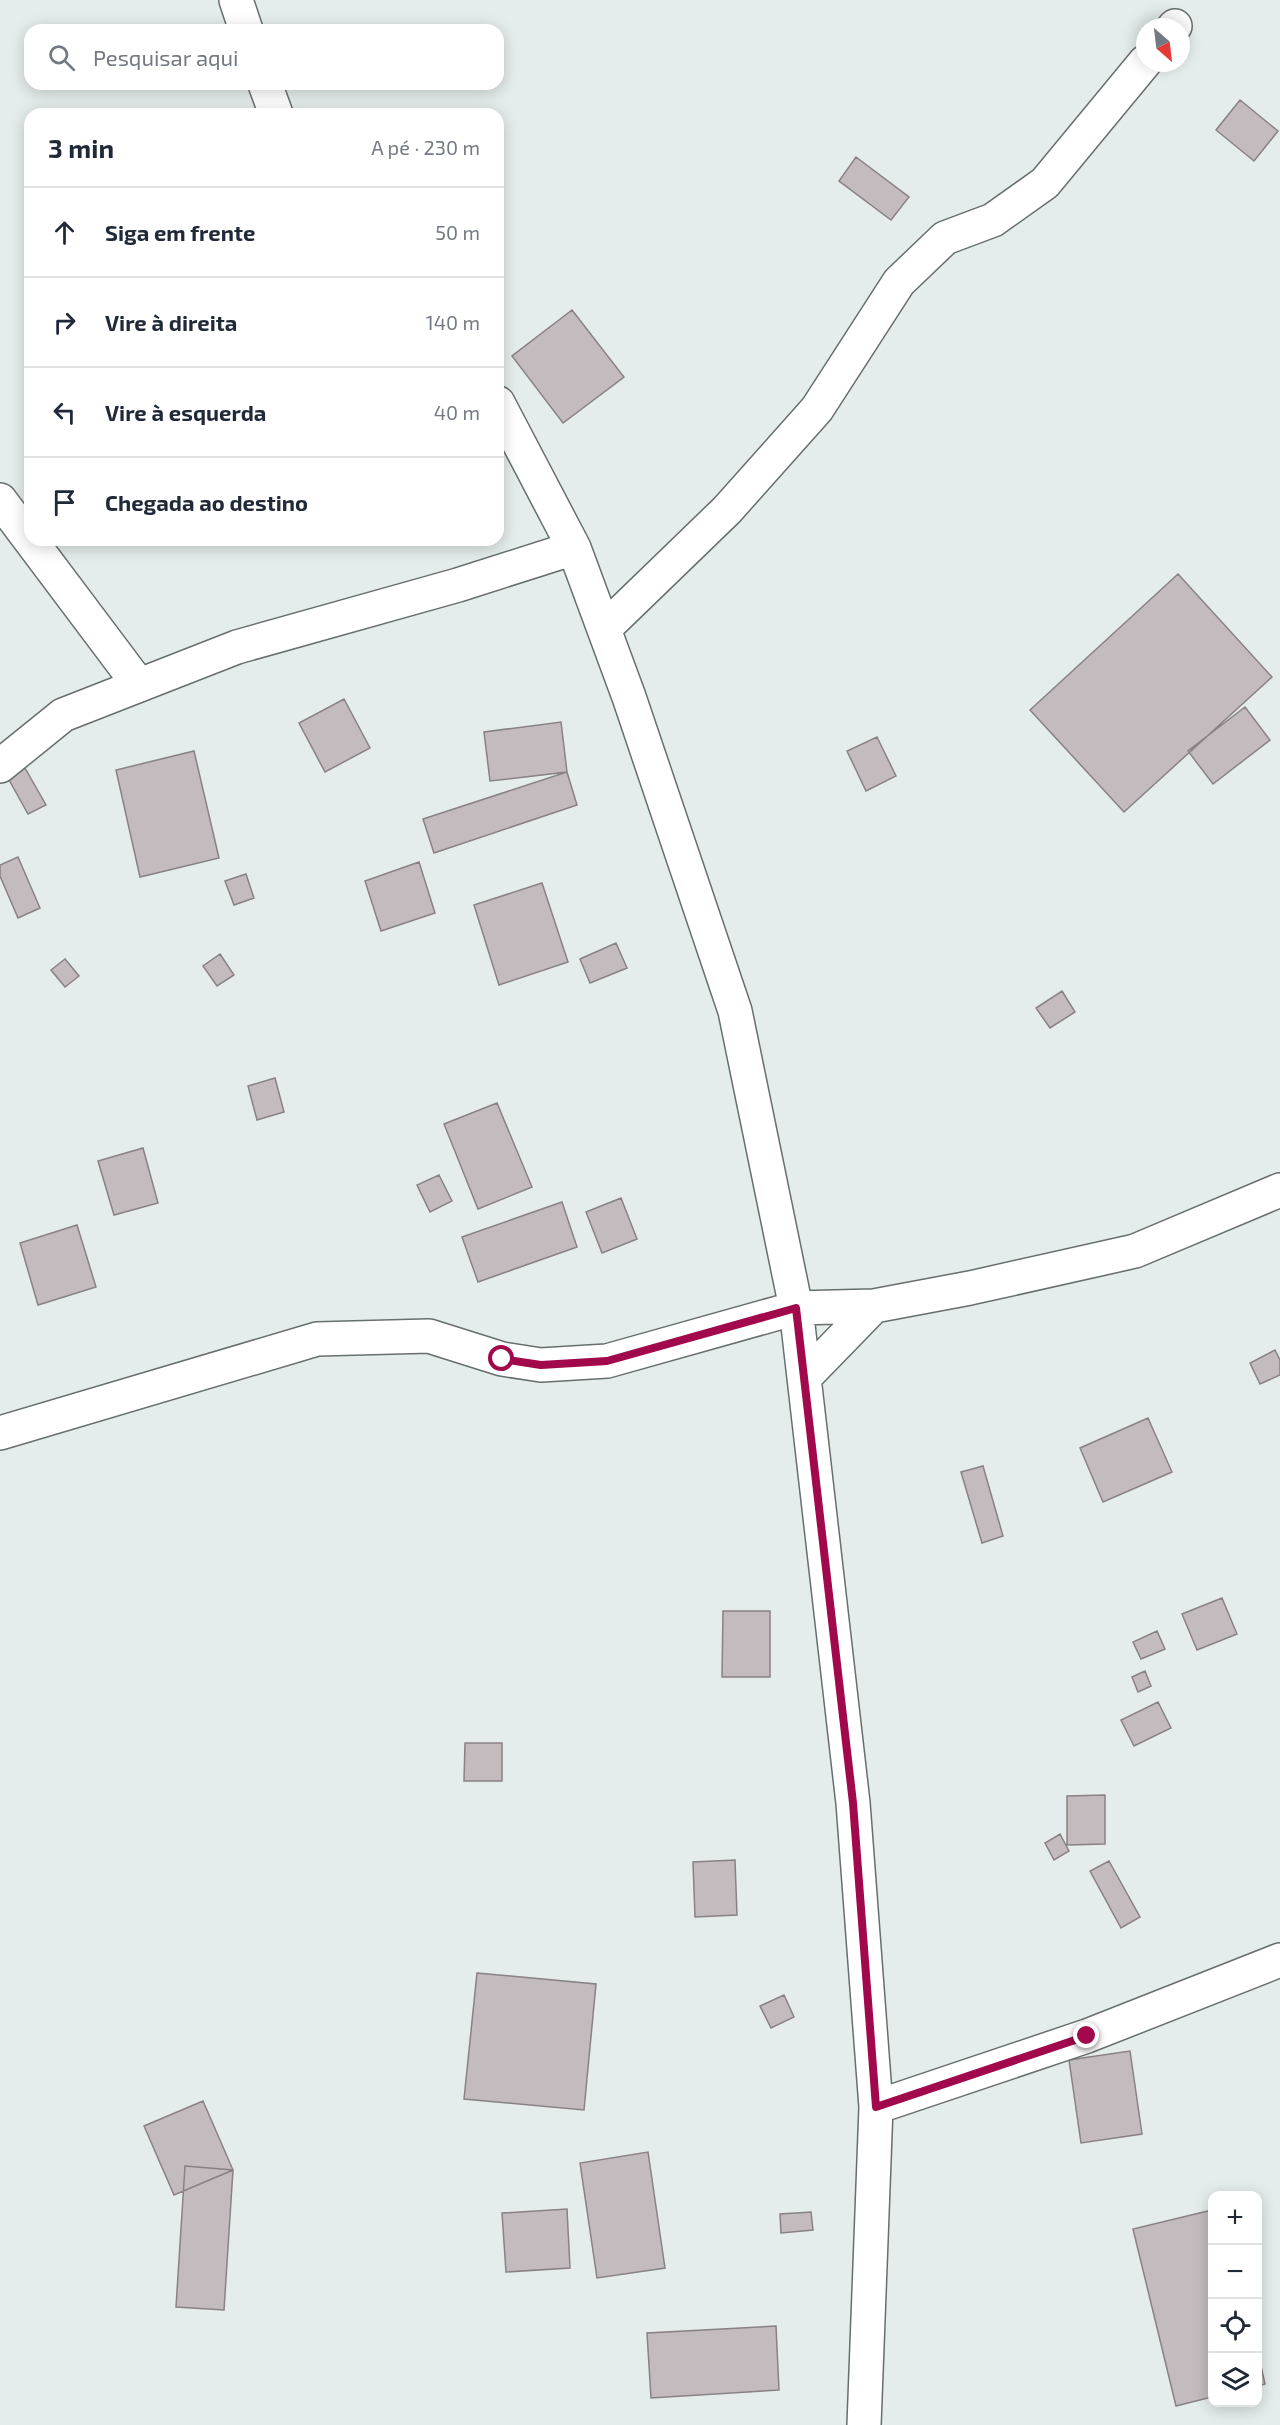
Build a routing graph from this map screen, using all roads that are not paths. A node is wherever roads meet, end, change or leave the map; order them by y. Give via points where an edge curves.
1 (236, 0) edge
2 (244, 24) edge
3 (1137, 72) edge
4 (268, 90) edge
5 (274, 108) edge
6 (504, 414) edge
7 (0, 500) edge
8 (24, 532) edge
9 (35, 546) edge
10 (574, 548) junction
11 (604, 629) junction
12 (140, 685) junction
13 (0, 766) edge
14 (1280, 1190) edge
15 (874, 1306) junction
16 (796, 1308) junction
17 (804, 1378) junction
18 (0, 1433) edge
19 (1280, 1960) edge
20 (876, 2107) junction
21 (864, 2425) edge

1 - 2 street
3 - 11 street via 1045,183 993,220 945,238 899,282 817,409 727,510
4 - 5 street
6 - 10 street
7 - 8 street
9 - 12 street
10 - 11 street
10 - 12 street via 237,647
11 - 16 street via 735,1011
12 - 13 street via 63,715
14 - 15 street via 1135,1251
15 - 16 street
15 - 17 street
16 - 17 street
16 - 18 street via 607,1361 541,1365 502,1359 429,1336 316,1340
17 - 20 street via 853,1803
19 - 20 street via 1087,2036
20 - 21 street

